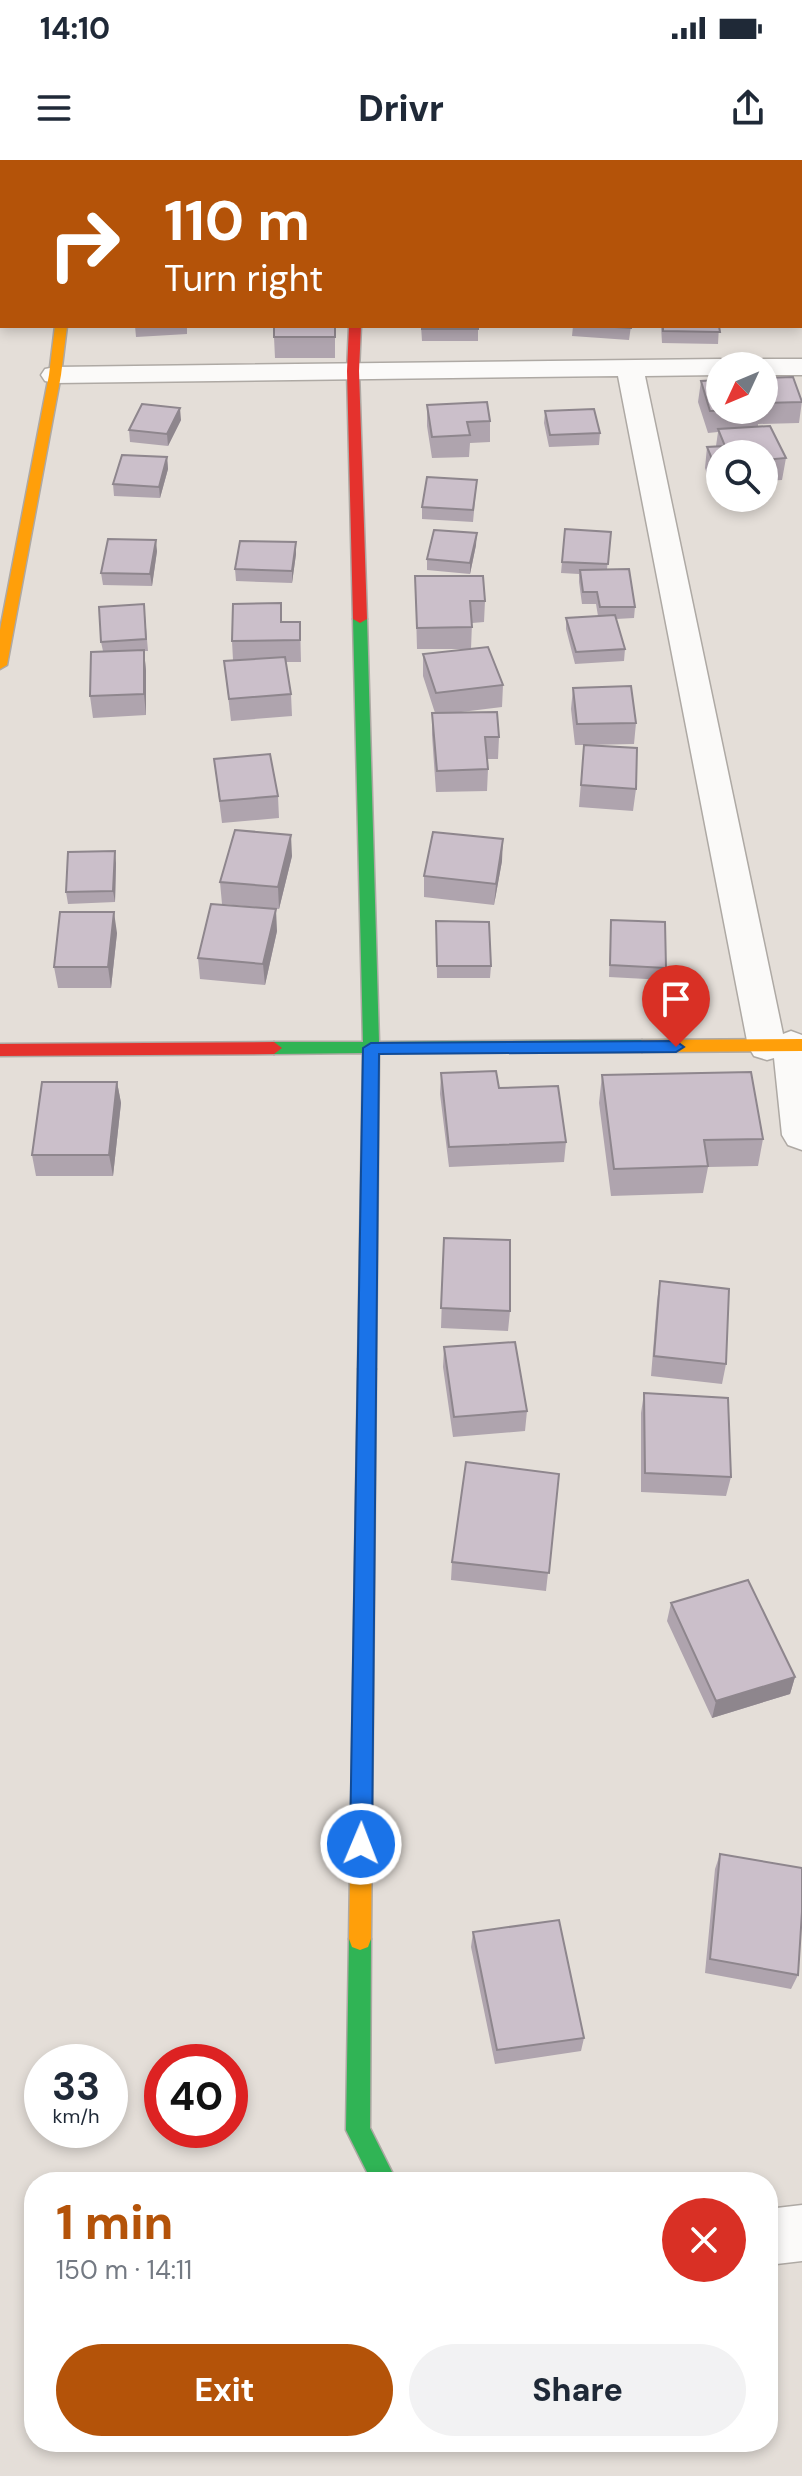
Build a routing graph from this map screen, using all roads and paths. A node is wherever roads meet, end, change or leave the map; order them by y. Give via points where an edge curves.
1 (61, 328) edge
2 (355, 328) edge
3 (706, 367) edge
4 (778, 367) edge
5 (802, 367) edge
6 (630, 368) junction
7 (353, 371) junction
8 (55, 375) junction
9 (5, 604) edge
10 (0, 665) edge
11 (787, 1045) edge
12 (371, 1048) junction
13 (0, 1050) edge
14 (802, 1135) edge
15 (380, 2172) edge
16 (802, 2233) edge
17 (778, 2236) edge

1 - 8 street
2 - 7 street
3 - 6 street
4 - 5 street
6 - 7 street
6 - 11 street
7 - 8 street
7 - 12 street
8 - 9 street
9 - 10 street
11 - 12 street
11 - 14 street
12 - 13 street
12 - 15 street via 358,2130
16 - 17 street

